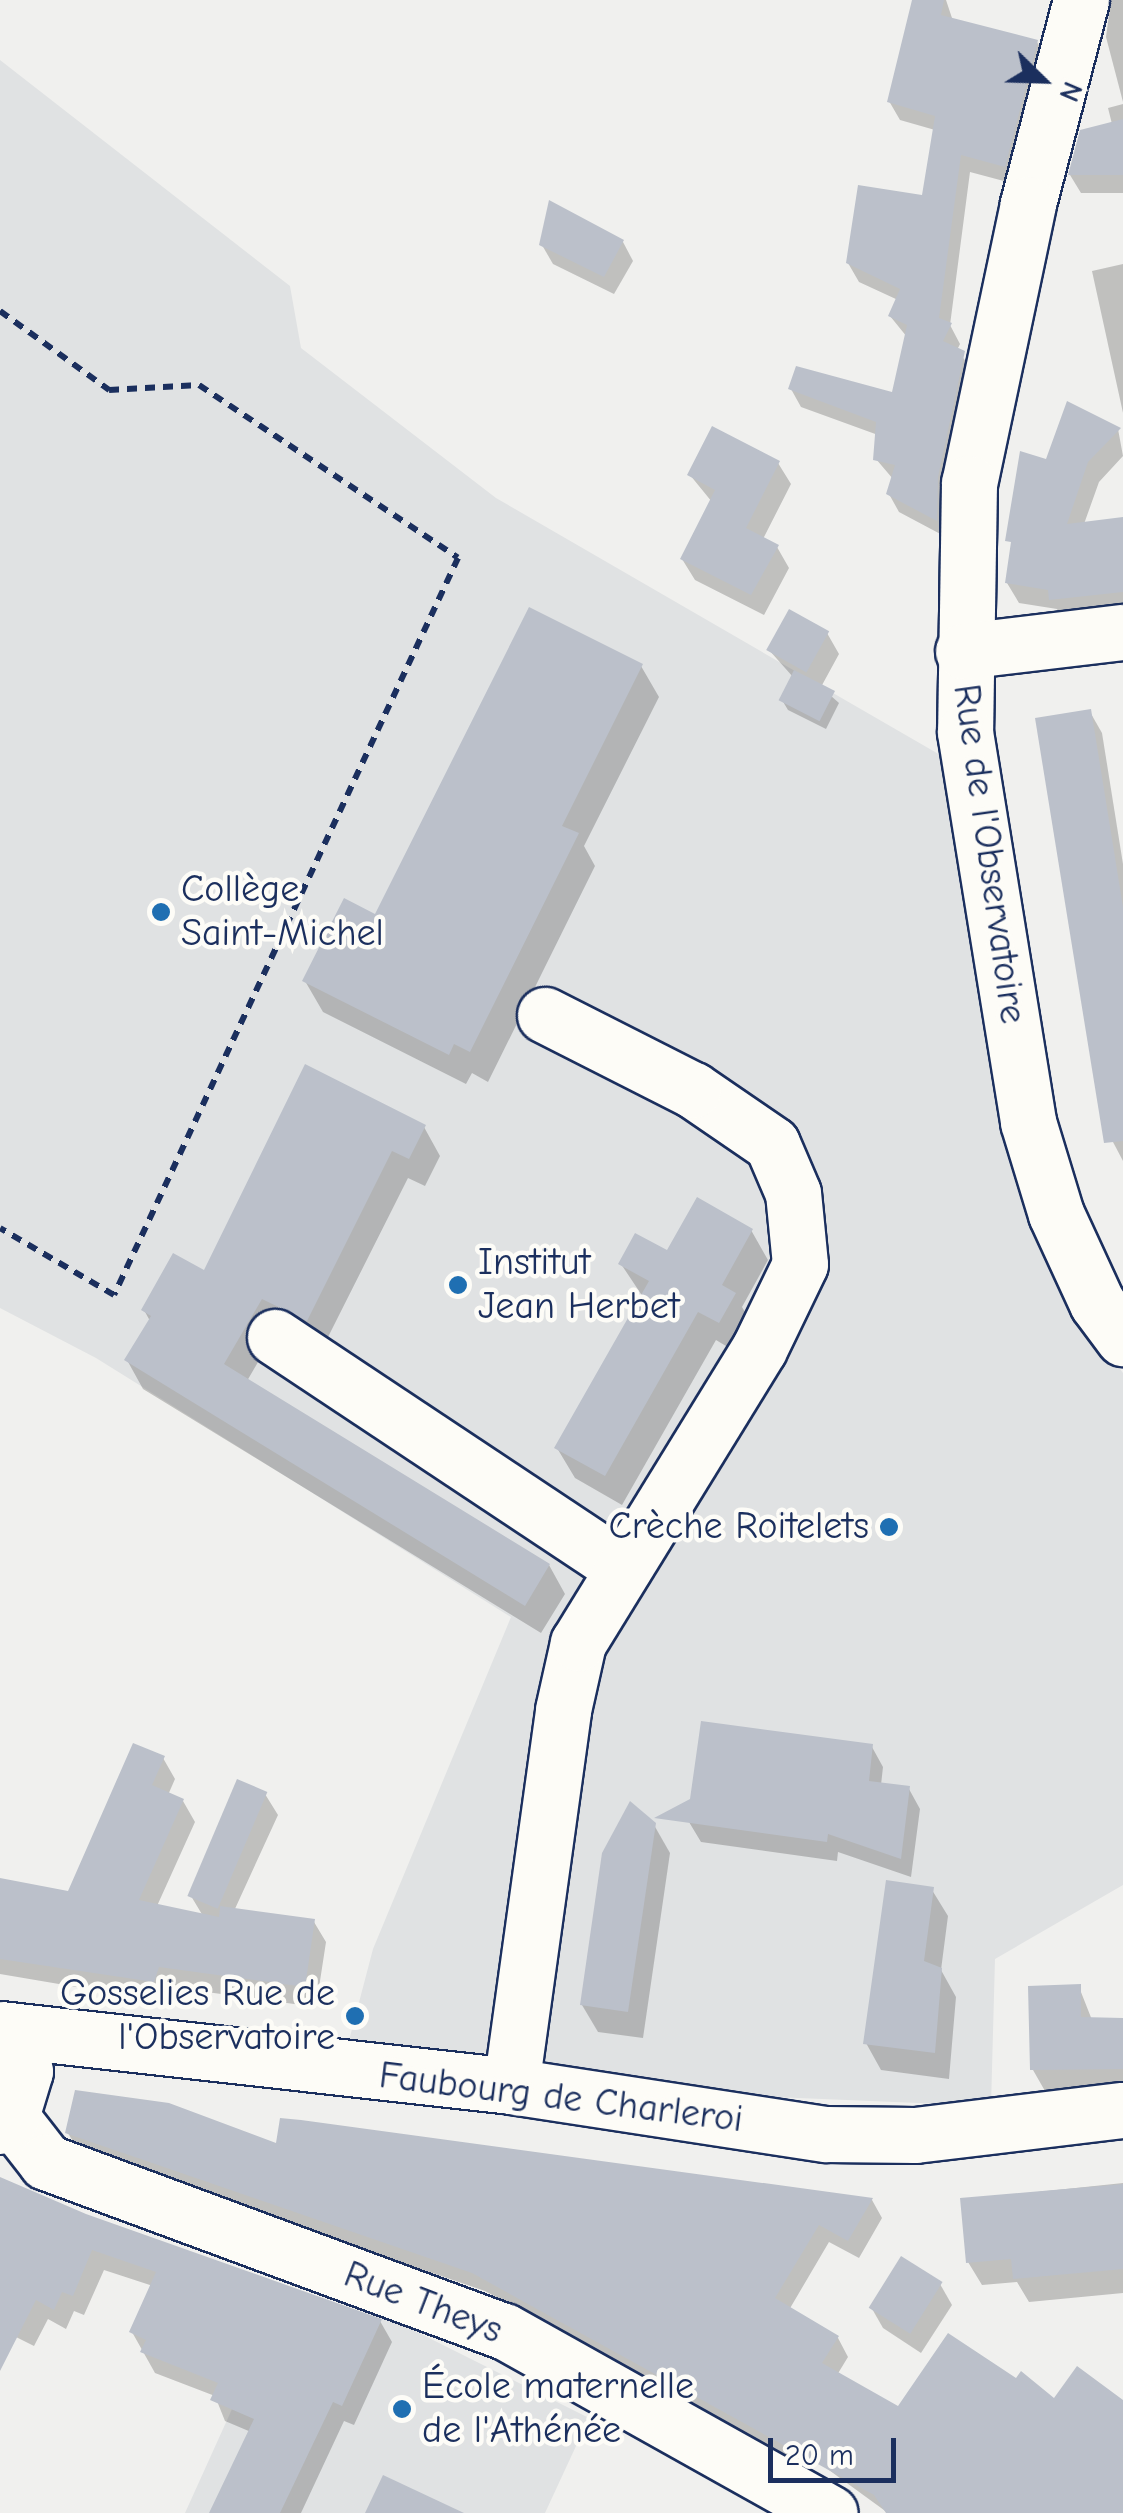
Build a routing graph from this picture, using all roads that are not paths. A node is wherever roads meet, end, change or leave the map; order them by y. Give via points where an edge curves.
1 (1081, 0) edge
2 (1123, 632) edge
3 (963, 651) junction
4 (545, 1014) dead end
5 (275, 1337) dead end
6 (1123, 1338) edge
7 (623, 1568) junction
8 (16, 2068) edge
9 (511, 2086) junction
10 (1123, 2110) edge
11 (830, 2513) edge

1 - 3 street, Rue de l'Observatoire via 1028,204 970,483
2 - 3 street
3 - 6 street, Rue de l'Observatoire via 965,732 1028,1122 1056,1214 1098,1303
4 - 7 street via 693,1090 772,1144 793,1193 800,1264 758,1348
5 - 7 street
7 - 9 street via 578,1643 563,1710
8 - 9 street, Faubourg de Charleroi
8 - 11 street, Rue Theys via 46,2162 504,2331
9 - 10 street, Faubourg de Charleroi via 826,2134 914,2134

